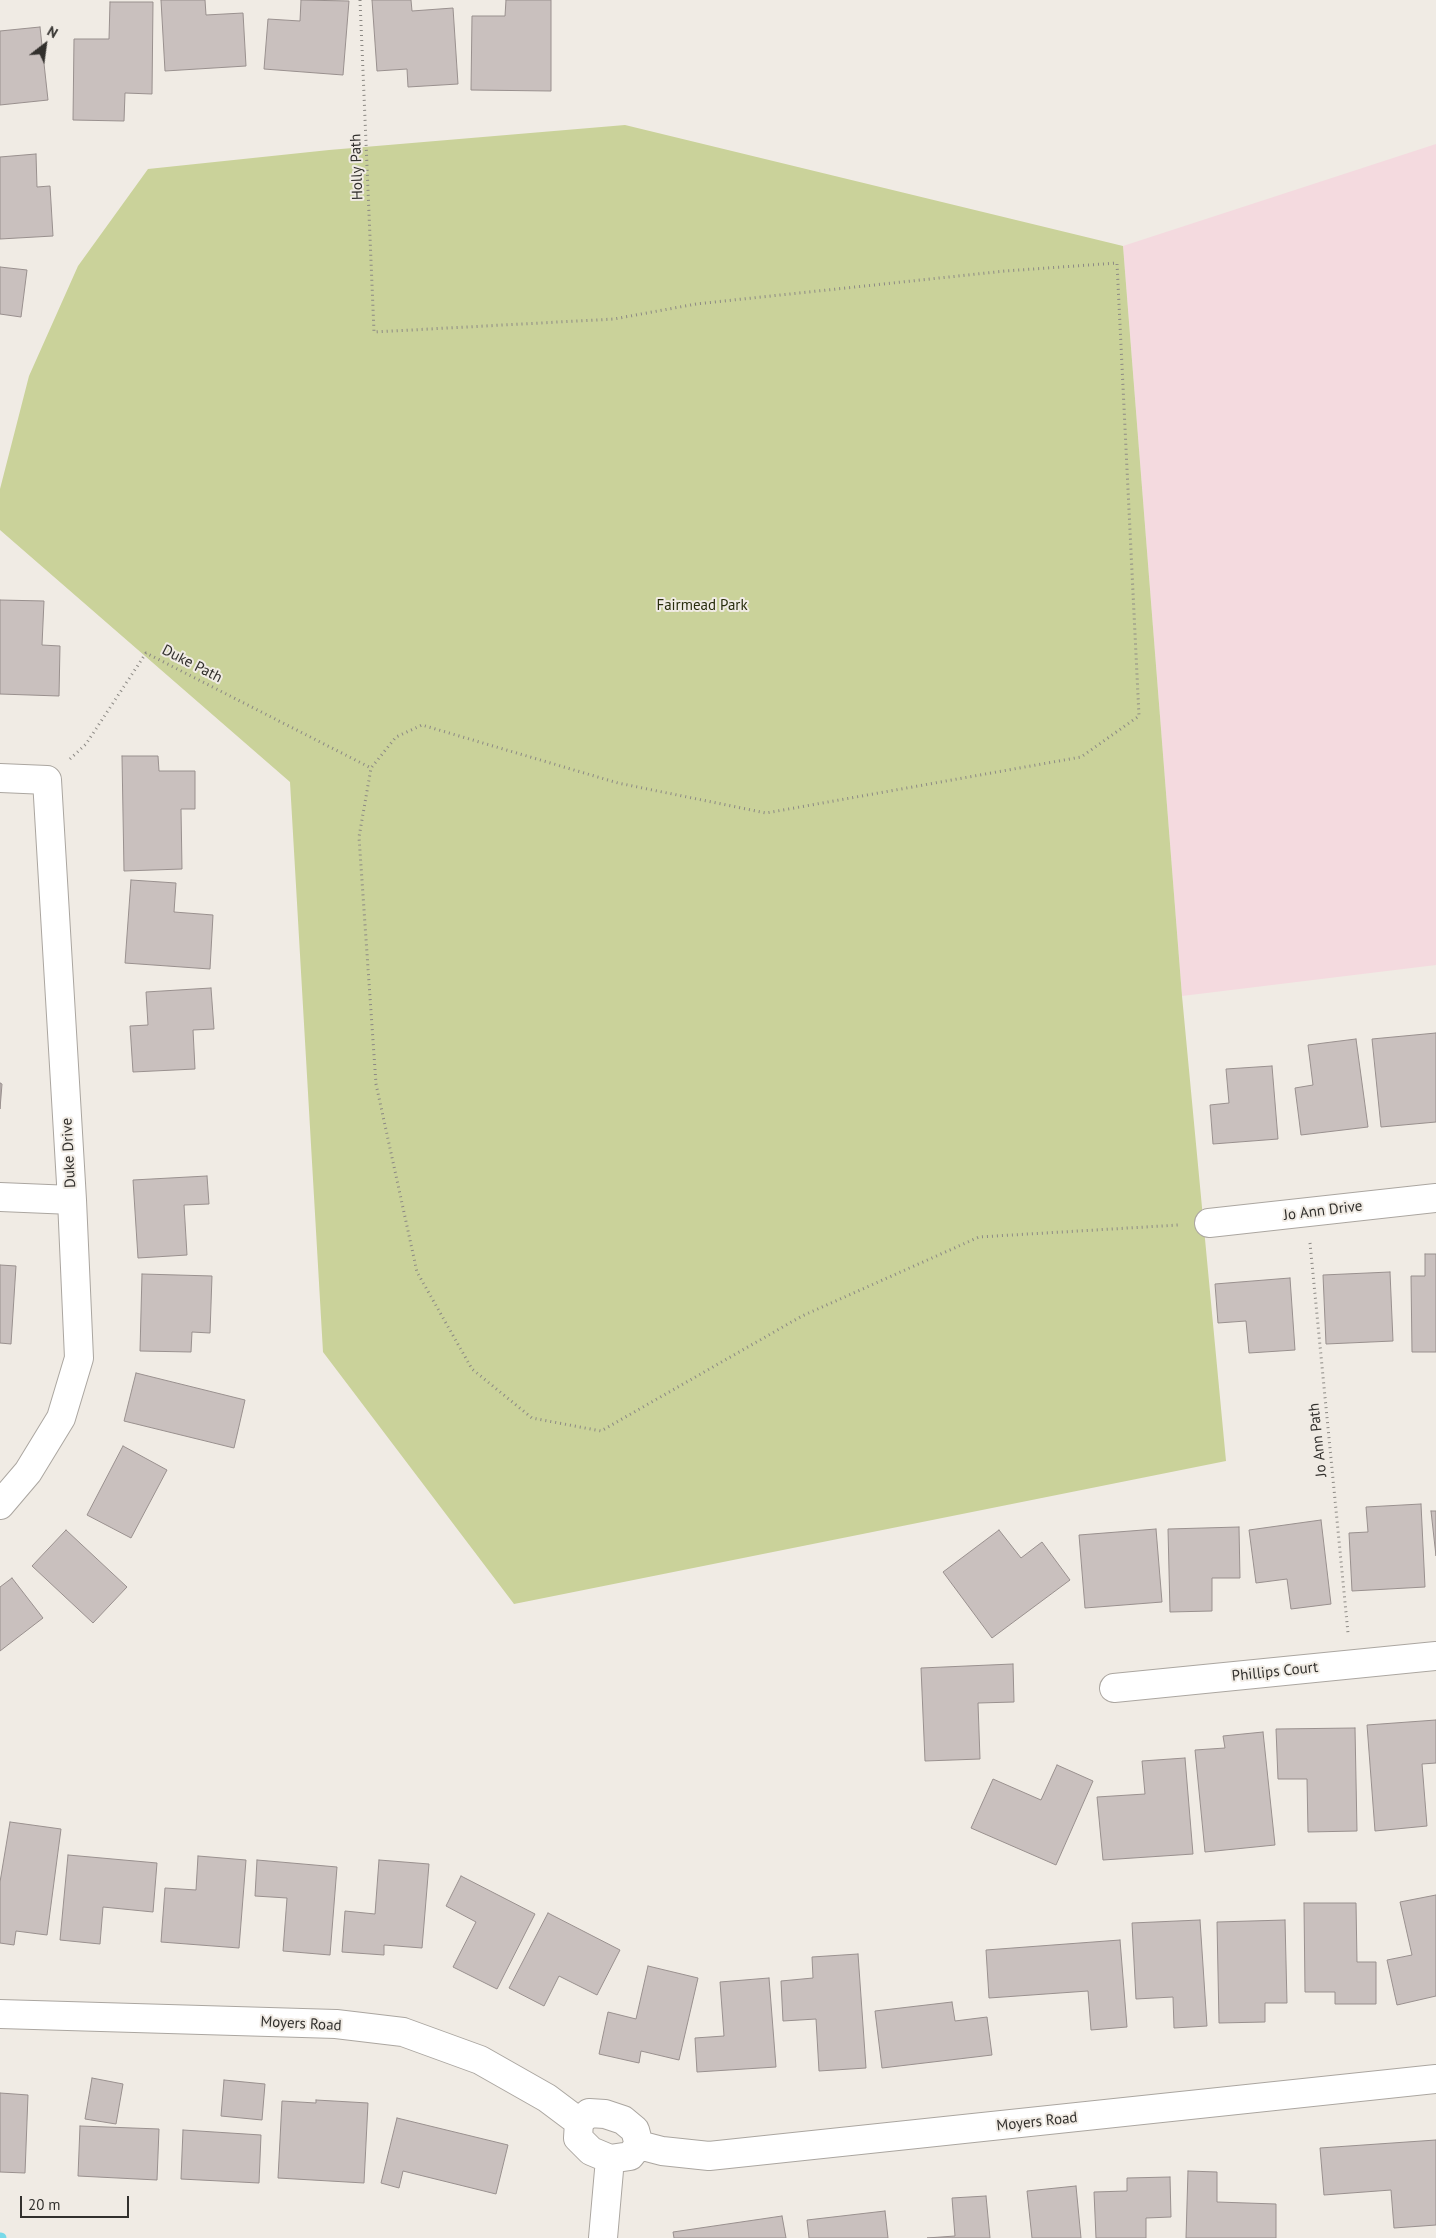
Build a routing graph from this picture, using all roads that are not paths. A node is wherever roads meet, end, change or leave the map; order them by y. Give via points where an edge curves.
1 (0, 778) edge
2 (0, 1198) edge
3 (1436, 1198) edge
4 (72, 1200) junction
5 (1209, 1224) road end
6 (0, 1505) edge
7 (1436, 1656) edge
8 (1114, 1688) dead end
9 (0, 2014) edge
10 (1436, 2079) edge
11 (579, 2122) junction
12 (639, 2145) junction
13 (610, 2159) junction
14 (603, 2238) edge

1 - 4 street, Duke Drive via 48,780
2 - 4 street
3 - 5 street, Jo Ann Drive
4 - 6 street, Duke Drive via 79,1358 61,1418 28,1472
7 - 8 street, Phillips Court
9 - 11 street, Moyers Road via 336,2024 403,2032 480,2060 547,2098
10 - 12 street, Moyers Road via 709,2156
11 - 12 street via 589,2113 623,2120 635,2130
11 - 13 street via 578,2138 591,2151
12 - 13 street via 630,2156
13 - 14 street

